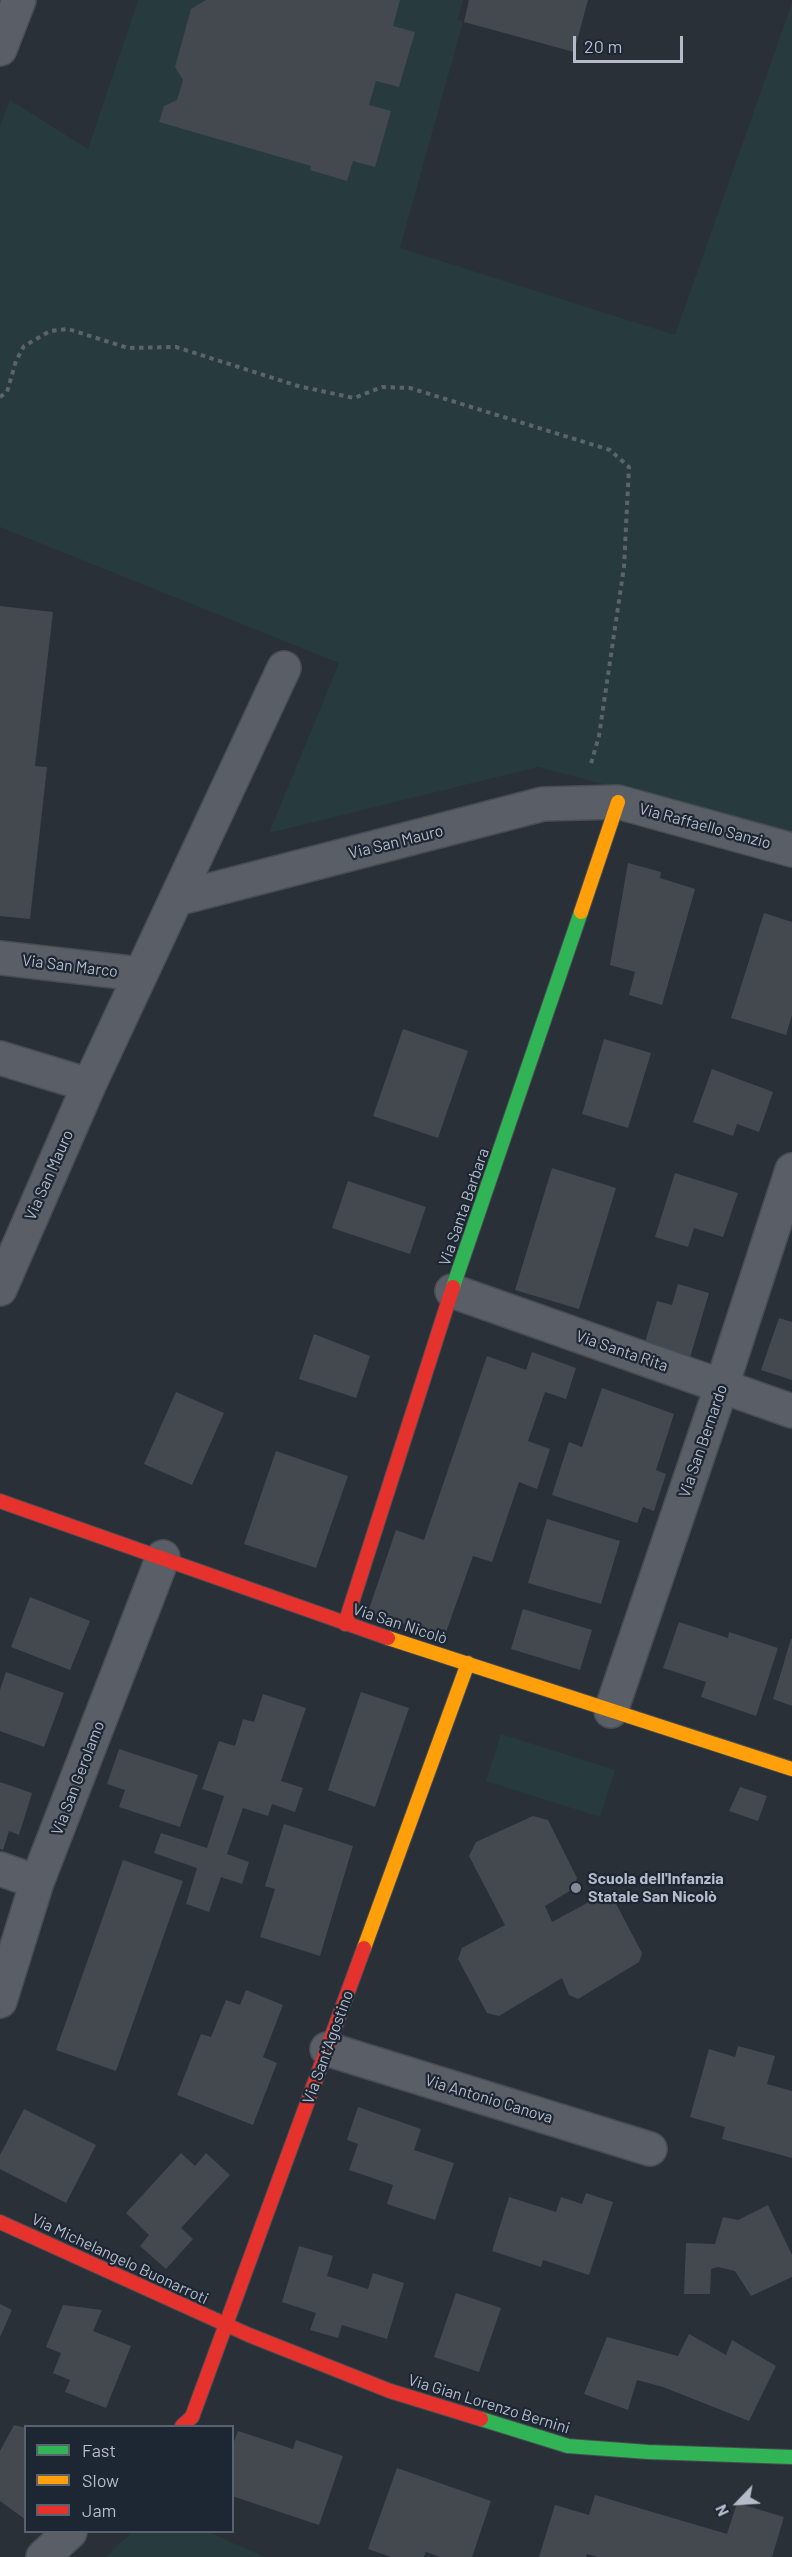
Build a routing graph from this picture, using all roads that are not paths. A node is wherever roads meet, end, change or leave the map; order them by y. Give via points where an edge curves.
1 (19, 0) edge
2 (0, 49) edge
3 (284, 668) dead end
4 (618, 802) junction
5 (792, 850) edge
6 (176, 899) junction
7 (0, 958) edge
8 (140, 974) junction
9 (0, 1058) edge
10 (88, 1085) junction
11 (792, 1170) edge
12 (0, 1289) edge
13 (452, 1291) junction
14 (722, 1386) junction
15 (792, 1411) edge
16 (0, 1501) edge
17 (163, 1557) junction
18 (345, 1624) junction
19 (468, 1663) junction
20 (611, 1711) junction
21 (792, 1769) edge
22 (0, 1869) edge
23 (37, 1882) junction
24 (0, 2001) edge
25 (327, 2049) junction
26 (650, 2150) dead end
27 (0, 2222) edge
28 (225, 2326) junction
29 (184, 2425) edge
30 (792, 2457) edge
31 (69, 2533) edge
32 (43, 2557) edge

1 - 2 street
3 - 6 street, Via San Mauro
4 - 5 street, Via Raffaello Sanzio
4 - 6 street, Via San Mauro via 543,804
4 - 13 street, Via Santa Barbara
6 - 8 street, Via San Mauro
7 - 8 street, Via San Marco
8 - 10 street, Via San Mauro
9 - 10 street
10 - 12 street, Via San Mauro
11 - 14 street, Via San Bernardo
13 - 14 street, Via Santa Rita
13 - 18 street, Via Santa Barbara
14 - 15 street, Via Santa Rita
14 - 20 street, Via San Bernardo
16 - 17 street, Via San Nicolò
17 - 18 street, Via San Nicolò
17 - 23 street, Via San Gerolamo
18 - 19 street, Via San Nicolò
19 - 20 street, Via San Nicolò
19 - 25 street, Via Sant'Agostino
20 - 21 street, Via San Nicolò
22 - 23 street
23 - 24 street, Via San Gerolamo
25 - 26 street, Via Antonio Canova
25 - 28 street, Via Sant'Agostino
27 - 28 street, Via Michelangelo Buonarroti
28 - 29 street, Via Sant'Agostino via 192,2417
28 - 30 street, Via Gian Lorenzo Bernini via 390,2391 568,2446
31 - 32 street

